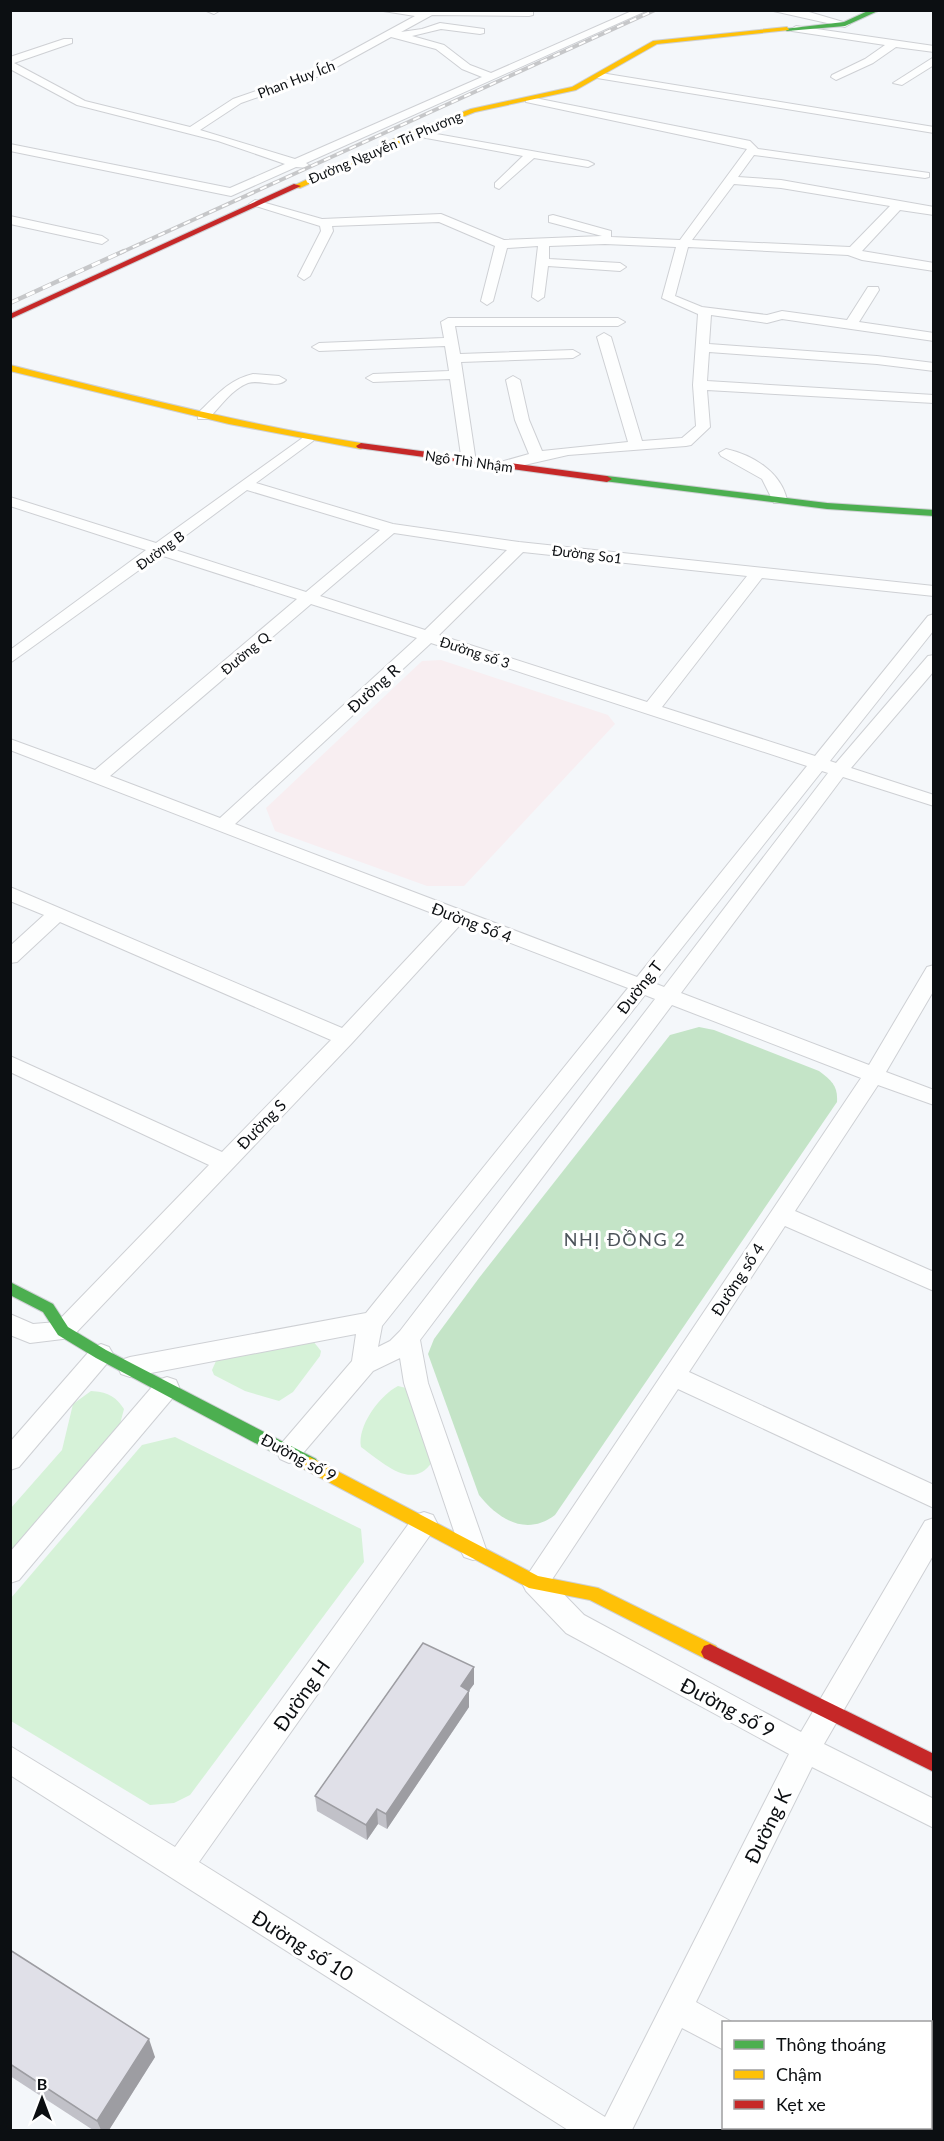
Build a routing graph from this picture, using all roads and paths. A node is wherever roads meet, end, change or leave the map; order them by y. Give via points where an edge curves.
1 (209, 10) edge
2 (382, 10) edge
3 (644, 10) edge
4 (774, 10) edge
5 (877, 10) edge
6 (214, 11) edge
7 (431, 12) edge
8 (529, 13) dead end
9 (844, 24) junction
10 (796, 29) junction
11 (480, 31) dead end
12 (392, 34) junction
13 (68, 41) dead end
14 (893, 44) junction
15 (933, 49) edge
16 (933, 60) edge
17 (10, 61) edge
18 (10, 65) edge
19 (601, 76) junction
20 (491, 77) junction
21 (836, 77) dead end
22 (898, 83) dead end
23 (530, 100) junction
24 (622, 119) junction
25 (933, 130) edge
26 (190, 132) junction
27 (414, 133) junction
28 (618, 134) dead end
29 (10, 147) edge
30 (751, 152) junction
31 (531, 154) junction
32 (297, 164) junction
33 (588, 164) dead end
34 (323, 172) junction
35 (925, 175) dead end
36 (730, 180) junction
37 (499, 184) dead end
38 (255, 204) junction
39 (904, 205) junction
40 (933, 211) edge
41 (10, 219) edge
42 (553, 219) dead end
43 (327, 224) junction
44 (102, 240) dead end
45 (605, 240) junction
46 (502, 244) junction
47 (544, 244) junction
48 (682, 246) junction
49 (850, 251) junction
50 (543, 262) junction
51 (620, 267) dead end
52 (933, 267) edge
53 (304, 276) dead end
54 (873, 291) dead end
55 (538, 297) dead end
56 (487, 301) dead end
57 (698, 310) dead end
58 (10, 316) edge
59 (618, 322) dead end
60 (850, 325) junction
61 (604, 337) dead end
62 (933, 337) edge
63 (452, 342) junction
64 (319, 347) dead end
65 (703, 348) junction
66 (573, 354) dead end
67 (455, 358) junction
68 (933, 367) edge
69 (10, 368) edge
70 (457, 375) junction
71 (373, 378) dead end
72 (279, 380) dead end
73 (513, 380) dead end
74 (700, 385) junction
75 (933, 399) edge
76 (203, 416) junction
77 (308, 438) junction
78 (636, 444) junction
79 (726, 453) dead end
80 (537, 456) junction
81 (470, 462) junction
82 (502, 466) junction
83 (246, 485) junction
84 (779, 500) junction
85 (14, 502) edge
86 (933, 513) edge
87 (391, 528) junction
88 (519, 547) junction
89 (160, 550) junction
90 (757, 574) junction
91 (933, 591) edge
92 (309, 599) junction
93 (933, 619) edge
94 (428, 637) junction
95 (10, 658) edge
96 (933, 660) edge
97 (651, 709) junction
98 (10, 744) edge
99 (817, 763) junction
100 (839, 771) junction
101 (98, 777) junction
102 (933, 801) edge
103 (223, 825) junction
104 (10, 893) edge
105 (57, 914) junction
106 (458, 916) junction
107 (10, 957) edge
108 (933, 972) edge
109 (639, 987) junction
110 (667, 998) junction
111 (345, 1038) junction
112 (10, 1063) edge
113 (874, 1075) junction
114 (933, 1098) edge
115 (223, 1162) junction
116 (780, 1214) junction
117 (933, 1282) edge
118 (10, 1288) edge
119 (373, 1321) junction
120 (10, 1323) edge
121 (63, 1331) junction
122 (408, 1338) junction
123 (101, 1354) junction
124 (364, 1364) junction
125 (130, 1367) junction
126 (673, 1376) junction
127 (167, 1387) junction
128 (289, 1452) junction
129 (10, 1460) edge
130 (933, 1497) edge
131 (424, 1523) junction
132 (933, 1529) edge
133 (473, 1549) junction
134 (10, 1572) edge
135 (536, 1583) junction
136 (828, 1710) junction
137 (806, 1749) junction
138 (10, 1760) edge
139 (933, 1764) edge
140 (933, 1814) edge
141 (179, 1866) junction
142 (677, 2008) junction
143 (722, 2034) edge
144 (596, 2130) edge
145 (615, 2130) edge

1 - 6 street
2 - 7 street
3 - 20 street
4 - 9 street
5 - 9 street, Đường Nguyễn Tri Phương
7 - 8 street
7 - 12 street, Phan Huy Ích
9 - 10 street, Đường Nguyễn Tri Phương
10 - 14 street
10 - 19 street, Đường Nguyễn Tri Phương via 655,42
11 - 12 street via 440,26 424,32
12 - 20 street via 440,46 466,67
12 - 26 street, Phan Huy Ích via 318,73 237,101
13 - 17 street
14 - 15 street
14 - 21 street
16 - 22 street
18 - 26 street via 81,103
19 - 23 street, Đường Nguyễn Tri Phương via 574,89
19 - 25 street
20 - 32 street
23 - 24 street
23 - 27 street, Đường Nguyễn Tri Phương via 473,110
24 - 28 street
24 - 30 street via 738,140 750,144
26 - 32 street
27 - 31 street
27 - 34 street, Đường Nguyễn Tri Phương
29 - 32 street via 231,192
30 - 35 street
30 - 36 street
31 - 33 street
31 - 37 street
32 - 34 street
34 - 38 street, Đường Nguyễn Tri Phương
36 - 39 street via 781,184
36 - 48 street
38 - 43 street
38 - 58 street, Đường Nguyễn Tri Phương
39 - 40 street
39 - 49 street via 896,207 857,249
41 - 44 street
42 - 45 street via 608,233
43 - 46 street via 441,218
43 - 53 street
45 - 47 street
45 - 48 street
46 - 47 street
46 - 56 street
47 - 50 street
48 - 49 street
48 - 57 street via 668,298
49 - 52 street
50 - 51 street
50 - 55 street
54 - 60 street
59 - 63 street via 448,317
60 - 62 street
60 - 65 street via 705,310
61 - 78 street
63 - 64 street
63 - 67 street
65 - 68 street via 798,349
65 - 74 street
66 - 67 street
67 - 70 street
69 - 76 street, Ngô Thì Nhậm
70 - 71 street
70 - 81 street
72 - 76 street via 244,378
73 - 80 street via 522,420
74 - 75 street
74 - 78 street via 703,427 695,435 686,442
76 - 77 street, Ngô Thì Nhậm
77 - 81 street, Ngô Thì Nhậm
77 - 83 street, Đường B
78 - 80 street
79 - 84 street via 758,467 778,489
80 - 82 street
81 - 82 street, Ngô Thì Nhậm
82 - 84 street, Ngô Thì Nhậm
83 - 87 street, Đường So1
83 - 89 street, Đường B
84 - 86 street, Ngô Thì Nhậm
85 - 89 street, Đường số 3
87 - 88 street, Đường So1
87 - 92 street, Đường Q
88 - 90 street, Đường So1
88 - 94 street, Đường R
89 - 92 street, Đường số 3
89 - 95 street, Đường B
90 - 91 street, Đường So1
90 - 97 street
92 - 94 street, Đường số 3
92 - 101 street, Đường Q
93 - 99 street, Đường T
94 - 97 street, Đường số 3
94 - 103 street, Đường R
96 - 100 street, Đường T
97 - 99 street, Đường số 3
98 - 101 street, Đường Số 4
99 - 100 street, Đường số 3
99 - 109 street, Đường T
100 - 102 street, Đường số 3
100 - 110 street, Đường T
101 - 103 street, Đường Số 4
103 - 106 street, Đường Số 4
104 - 105 street
105 - 107 street
105 - 111 street
106 - 109 street, Đường Số 4
106 - 111 street, Đường S
108 - 113 street, Đường số 4
109 - 110 street, Đường Số 4
109 - 119 street, Đường T
110 - 113 street, Đường Số 4
110 - 122 street, Đường T
111 - 115 street, Đường S
112 - 115 street
113 - 114 street, Đường Số 4
113 - 116 street, Đường số 4
115 - 121 street, Đường S
116 - 117 street
116 - 126 street, Đường số 4
118 - 121 street, Đường số 9 via 48,1308
119 - 124 street, Đường T
119 - 125 street
120 - 121 street via 30,1334
121 - 123 street, Đường số 9
122 - 124 street, Đường T via 398,1348
122 - 133 street via 416,1383
123 - 125 street, Đường số 9
123 - 129 street
124 - 128 street, Đường T
125 - 127 street, Đường số 9
126 - 130 street
126 - 135 street, Đường số 4
127 - 128 street, Đường số 9
127 - 134 street
128 - 131 street, Đường số 9
131 - 133 street, Đường số 9
131 - 141 street, Đường H
132 - 136 street, Đường K
133 - 135 street, Đường số 9
135 - 136 street, Đường số 9 via 592,1593
135 - 137 street, Đường số 9 via 575,1624
136 - 137 street, Đường K
136 - 139 street, Đường số 9
137 - 140 street, Đường số 9
137 - 142 street, Đường K
138 - 141 street, Đường số 10
141 - 144 street, Đường số 10
142 - 143 street
142 - 145 street, Đường K

